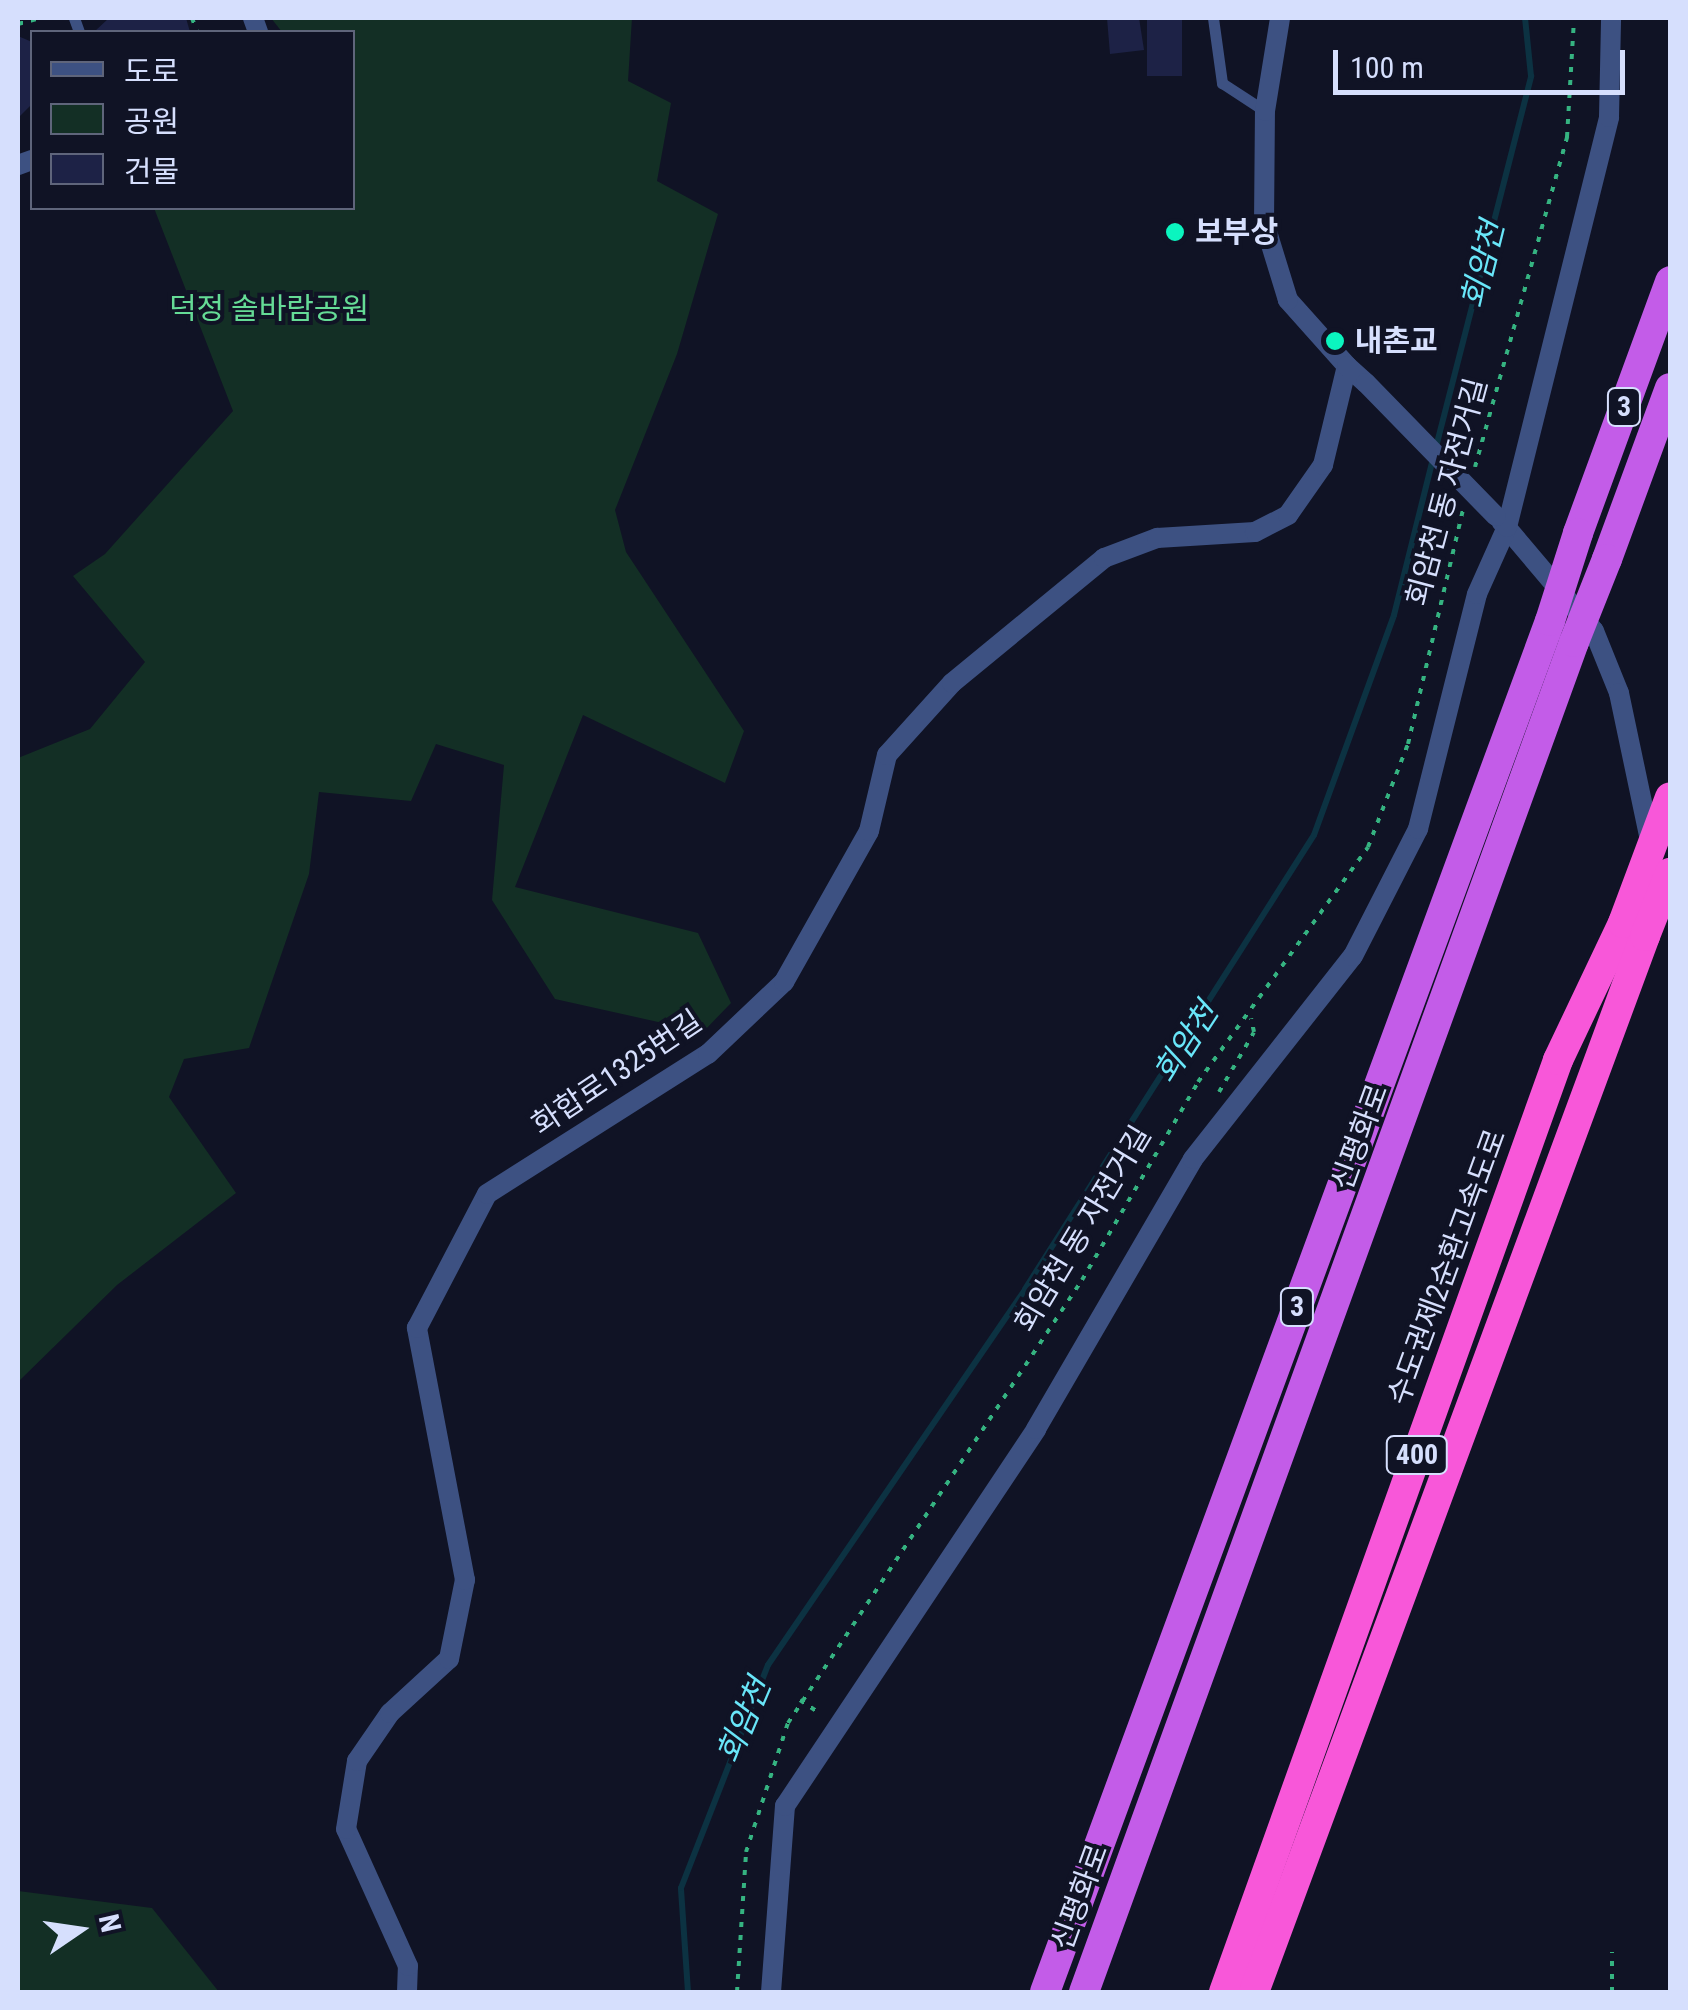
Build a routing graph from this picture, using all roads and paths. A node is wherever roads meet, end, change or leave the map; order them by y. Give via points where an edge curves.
1 (40, 18) edge
2 (1213, 18) edge
3 (1280, 18) edge
4 (1574, 18) edge
5 (1611, 18) edge
6 (18, 24) edge
7 (1266, 111) junction
8 (1670, 281) edge
9 (1347, 366) junction
10 (1670, 388) edge
11 (1473, 475) dead end
12 (1468, 493) dead end
13 (1502, 521) junction
14 (1670, 796) edge
15 (1670, 873) edge
16 (1670, 914) edge
17 (1634, 929) junction
18 (1250, 1018) junction
19 (1215, 1100) dead end
20 (800, 1700) junction
21 (837, 1726) junction
22 (1612, 1952) dead end
23 (406, 1992) edge
24 (737, 1992) edge
25 (771, 1992) edge
26 (1045, 1992) edge
27 (1084, 1992) edge
28 (1224, 1992) edge
29 (1254, 1992) edge
30 (1612, 1992) edge

1 - 6 path
2 - 7 lane via 1222,83
3 - 7 street
4 - 11 path, 회암천 동 자전거길 via 1566,137
5 - 13 street via 1609,118
7 - 9 street via 1273,262 1288,300
8 - 26 highway, 신평화로 / 3, bridge
9 - 13 street, bridge
9 - 23 street, 화합로1325번길 via 1323,464 1288,515 1255,532 1156,538 1104,558 1027,614 887,755 869,831 784,982 708,1054 487,1194 417,1328 465,1580 449,1659 390,1712 357,1760 346,1829 408,1966
10 - 27 highway, 신평화로 / 3, bridge
12 - 18 path, 회암천 동 자전거길 via 1408,744 1368,846
13 - 16 street via 1594,631 1619,692
13 - 21 street via 1418,829 1374,922 1193,1160 1036,1429
14 - 17 highway, 수도권제2순환고속도로 / 400, bridge
15 - 17 highway, 수도권제2순환고속도로 / 400, bridge
17 - 28 highway, 수도권제2순환고속도로 / 400 via 1558,1060
17 - 29 highway, 수도권제2순환고속도로 / 400
18 - 19 path via 1254,1032
18 - 20 path, 회암천 동 자전거길 via 1198,1082 1082,1280
20 - 21 path
20 - 24 path, 회암천 동 자전거길 via 756,1806 737,1917
21 - 25 street via 785,1806
22 - 30 path

